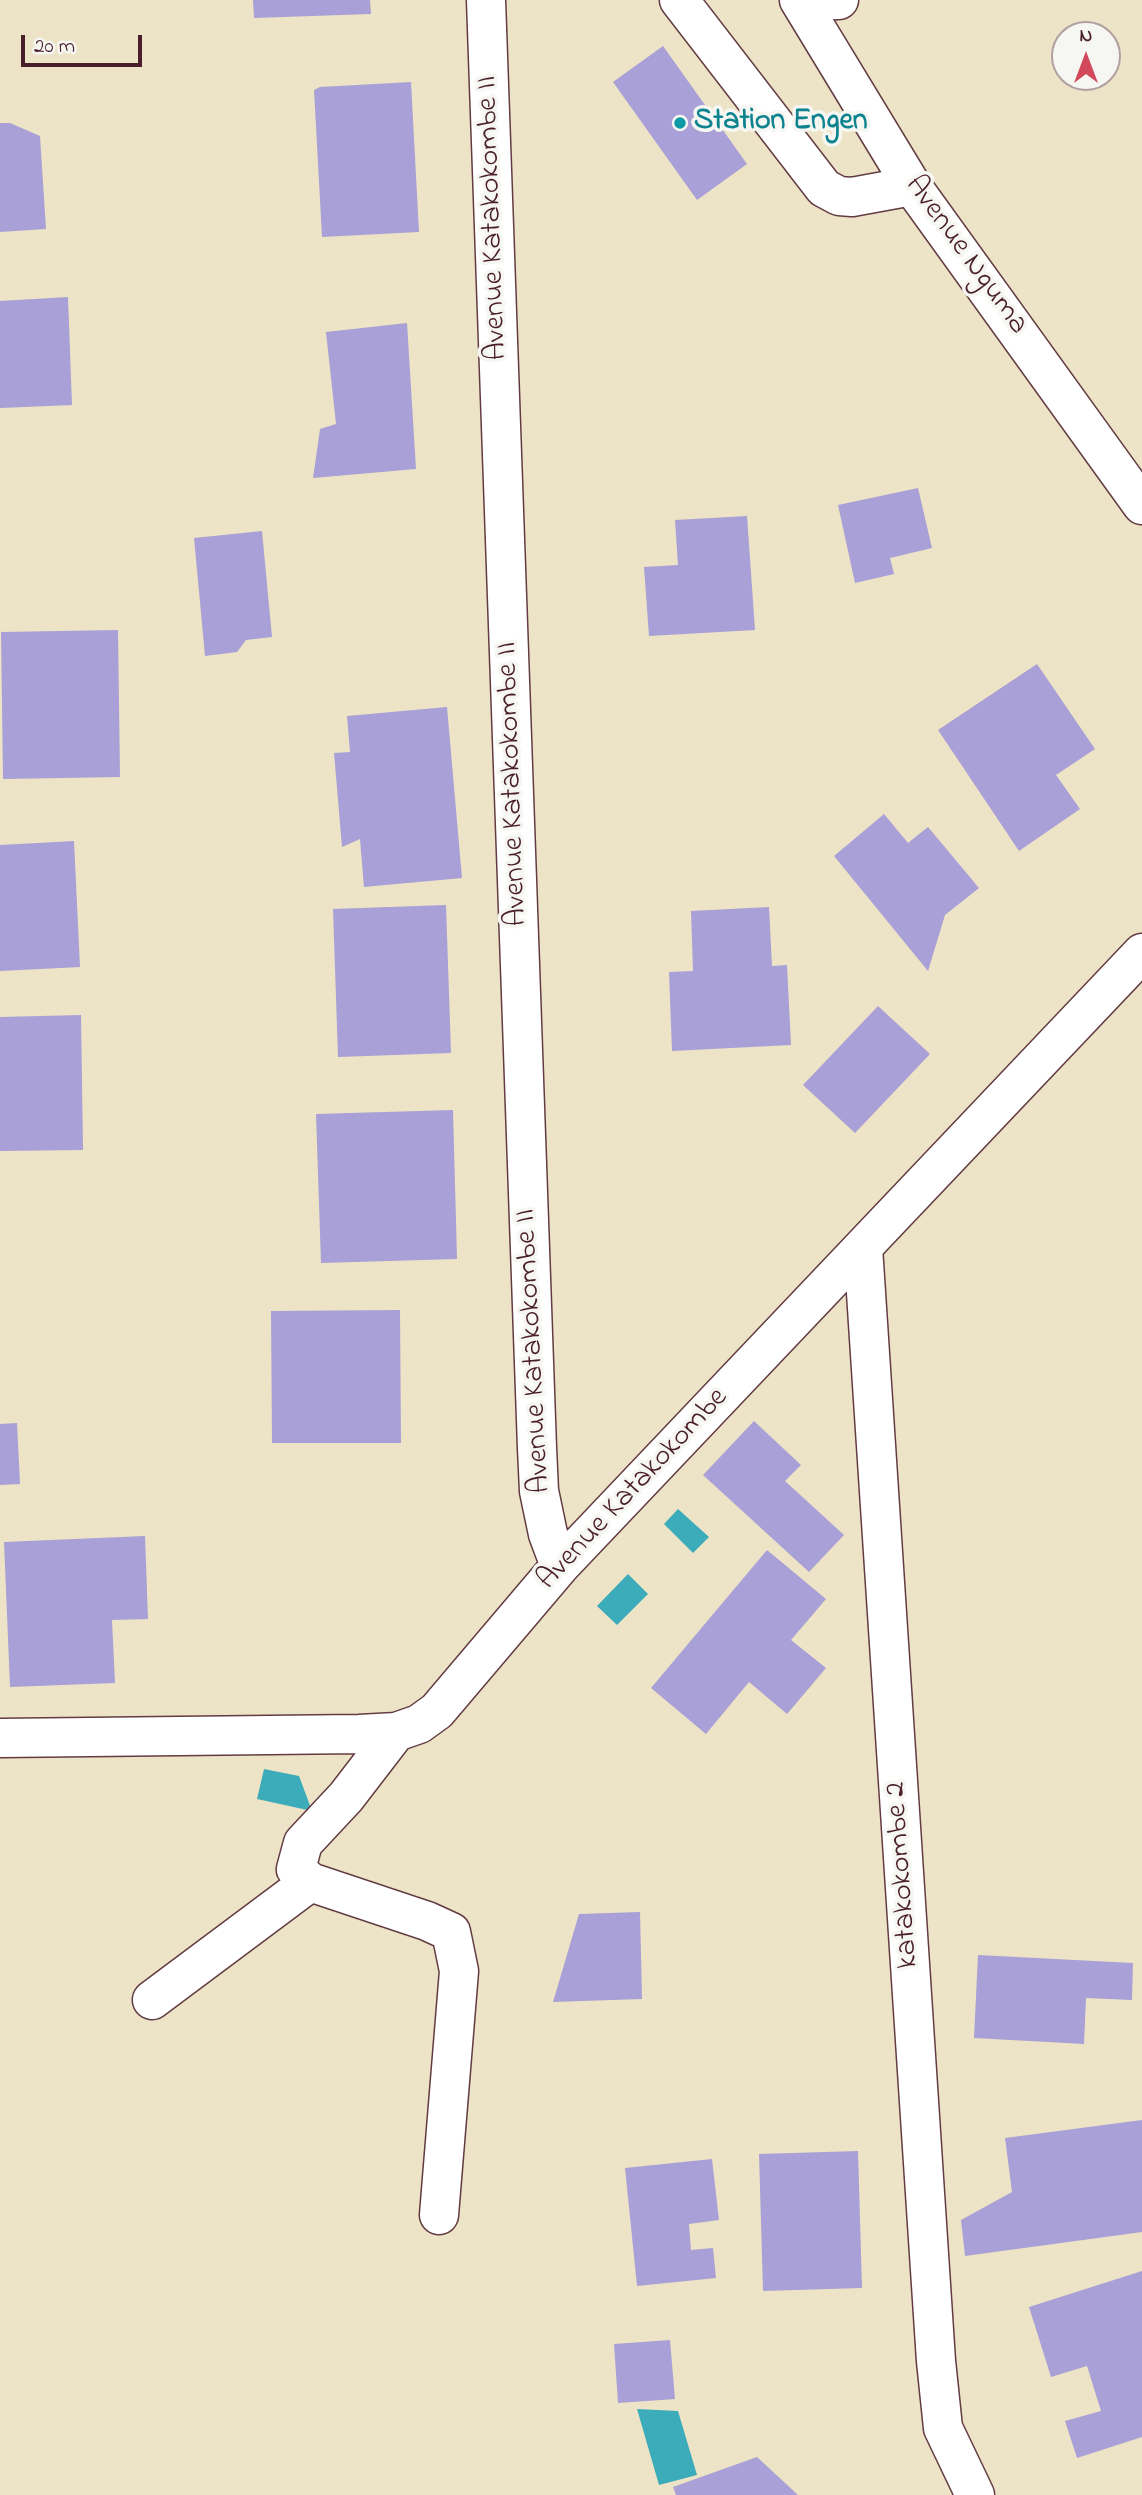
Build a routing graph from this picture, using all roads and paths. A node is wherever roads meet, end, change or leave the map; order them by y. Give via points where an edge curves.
1 (486, 0) edge
2 (679, 0) edge
3 (839, 0) edge
4 (800, 1) edge
5 (912, 186) junction
6 (1142, 505) edge
7 (1142, 953) edge
8 (863, 1248) junction
9 (559, 1566) junction
10 (396, 1731) junction
11 (0, 1738) edge
12 (310, 1882) junction
13 (152, 2000) dead end
14 (439, 2215) dead end
15 (975, 2495) edge

1 - 9 street, Avenue Katakokombe II via 537,1448 548,1534
2 - 5 street via 824,188 852,197
3 - 4 street
4 - 5 street, Avenue Nguma
5 - 6 street, Avenue Nguma
7 - 8 street, Avenue Katakokombe
8 - 9 street, Avenue Katakokombe
8 - 15 street, katakokombe 2 via 936,2361 943,2428
9 - 10 street, Avenue Katakokombe via 437,1711 419,1724
10 - 11 street, Avenue Katakokombe
10 - 12 street via 346,1797 303,1843 296,1869
12 - 13 street
12 - 14 street via 451,1932 459,1971

